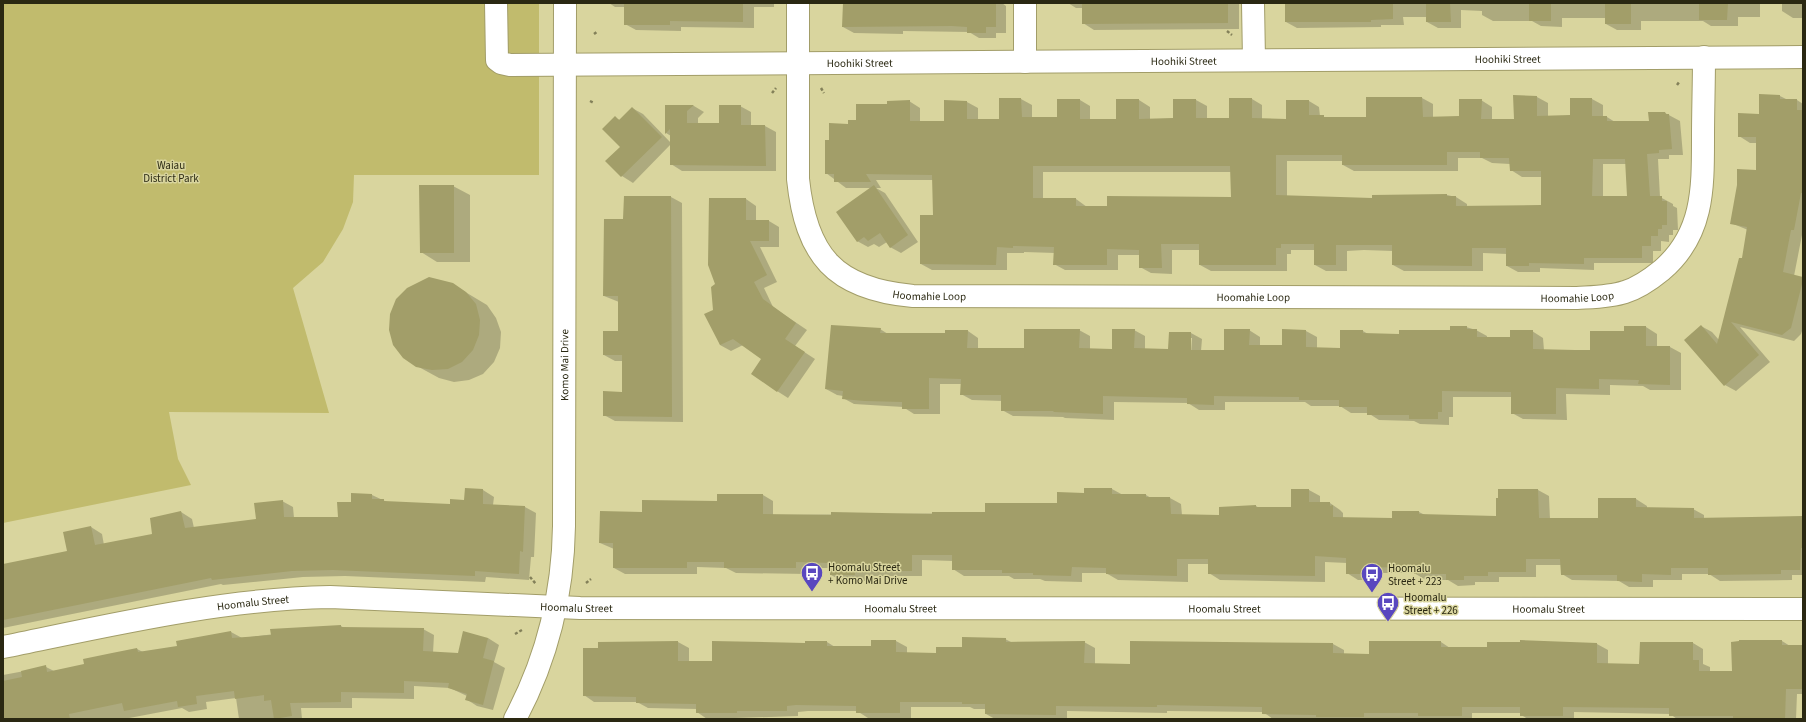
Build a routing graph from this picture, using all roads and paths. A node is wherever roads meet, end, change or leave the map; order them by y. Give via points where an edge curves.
1 (496, 3) edge
2 (566, 3) edge
3 (798, 3) edge
4 (1025, 3) edge
5 (1253, 3) edge
6 (598, 31) dead end
7 (1227, 31) dead end
8 (594, 34) dead end
9 (1232, 35) dead end
10 (1704, 57) junction
11 (1803, 57) edge
12 (1254, 60) junction
13 (1025, 62) junction
14 (798, 63) junction
15 (566, 65) junction
16 (1680, 81) dead end
17 (1677, 85) dead end
18 (776, 88) dead end
19 (820, 88) dead end
20 (772, 93) dead end
21 (824, 93) dead end
22 (590, 101) dead end
23 (594, 103) dead end
24 (530, 577) dead end
25 (591, 579) dead end
26 (586, 583) dead end
27 (536, 584) dead end
28 (556, 607) junction
29 (1803, 609) edge
30 (522, 630) dead end
31 (515, 634) dead end
32 (3, 647) edge
33 (514, 719) edge

1 - 15 street, Hoohiki Street via 497,60 501,63
2 - 15 street, Komo Mai Drive
3 - 14 street, Hoomahie Loop
4 - 13 street
5 - 12 street
6 - 8 path
7 - 9 path
10 - 11 street, Hoohiki Street
10 - 12 street, Hoohiki Street
10 - 14 street, Hoomahie Loop via 1703,180 1692,232 1669,264 1642,284 1619,293 1577,298 918,296 895,295 876,290 841,274 829,264 812,242 798,180
12 - 13 street, Hoohiki Street
13 - 14 street, Hoohiki Street
14 - 15 street, Hoohiki Street
15 - 28 street, Komo Mai Drive via 564,550
16 - 17 path
18 - 20 path
19 - 21 path
22 - 23 path
24 - 27 path
25 - 26 path
28 - 29 street, Hoomalu Street
28 - 32 street, Hoomalu Street via 330,597 251,601
28 - 33 street, Komo Mai Drive via 542,661
30 - 31 path

